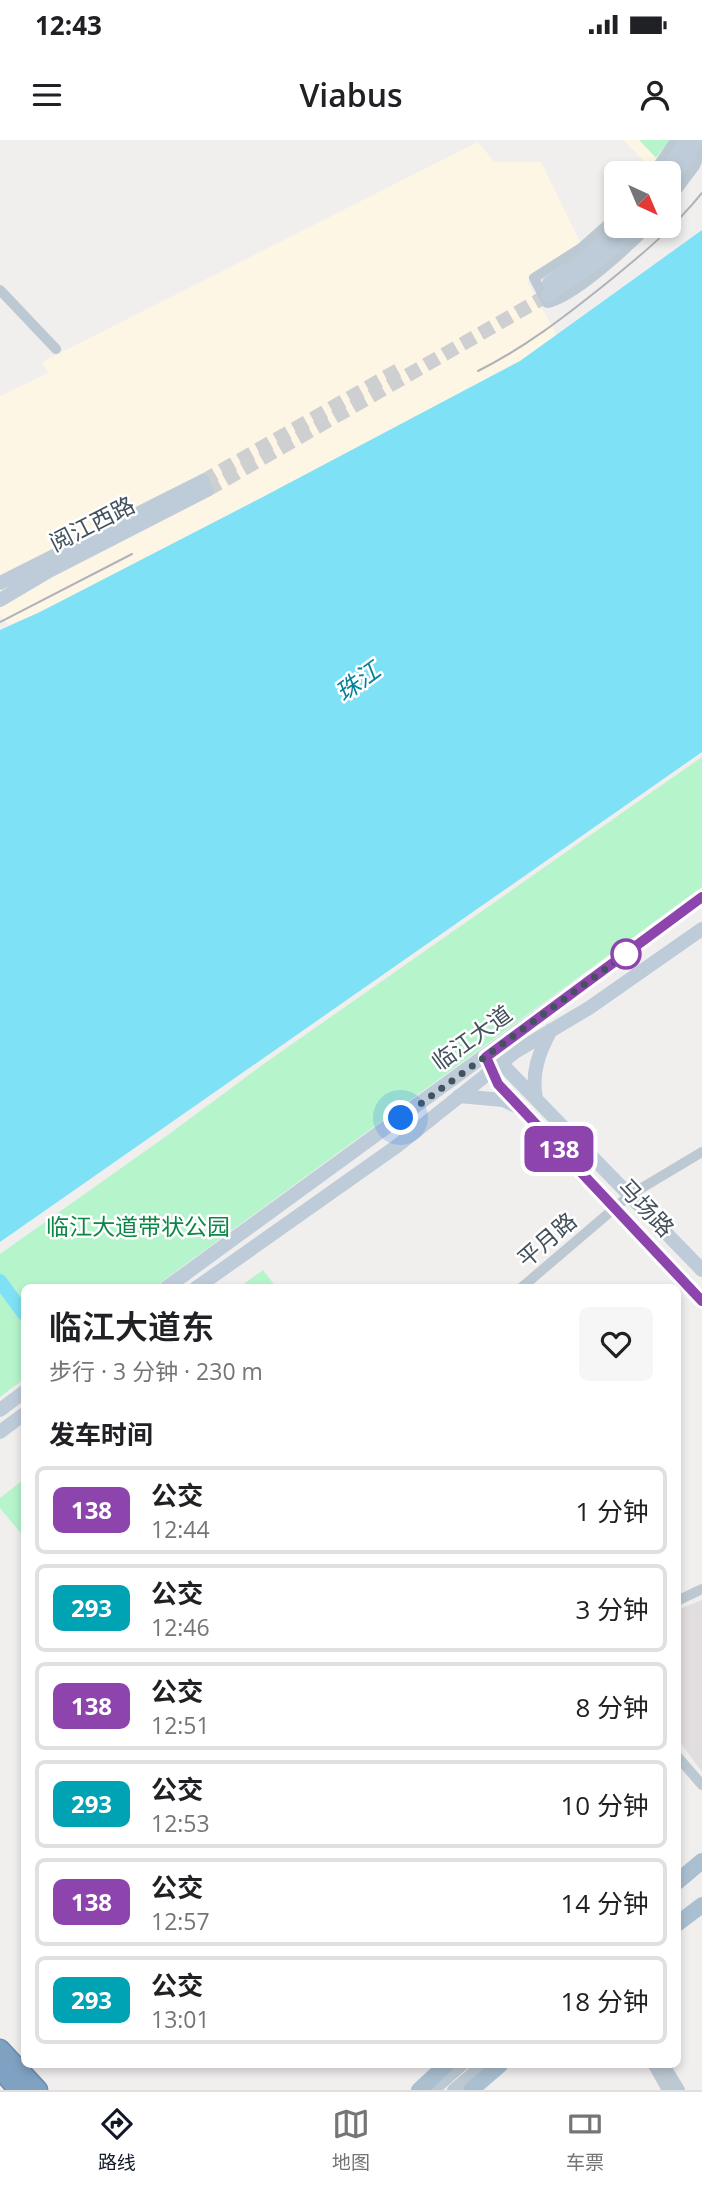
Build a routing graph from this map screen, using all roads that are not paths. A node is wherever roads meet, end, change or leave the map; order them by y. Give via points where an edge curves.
1 (675, 140) edge
2 (686, 140) edge
3 (698, 140) edge
4 (702, 149) edge
5 (661, 161) edge
6 (673, 161) edge
7 (681, 166) edge
8 (681, 185) edge
9 (604, 227) edge
10 (608, 238) edge
11 (623, 238) edge
12 (636, 238) edge
13 (0, 290) edge
14 (56, 349) dead end
15 (0, 583) edge
16 (0, 600) edge
17 (702, 897) edge
18 (702, 929) edge
19 (577, 989) junction
20 (589, 1008) junction
21 (552, 1028) junction
22 (486, 1057) junction
23 (496, 1067) junction
24 (459, 1096) junction
25 (536, 1098) junction
26 (521, 1109) junction
27 (382, 1132) junction
28 (397, 1146) junction
29 (702, 1152) edge
30 (630, 1195) junction
31 (615, 1207) junction
32 (702, 1270) edge
33 (187, 1281) edge
34 (202, 1284) edge
35 (526, 1284) edge
36 (702, 1301) edge
37 (21, 1394) edge
38 (0, 1410) edge
39 (21, 1416) edge
40 (0, 1432) edge
41 (702, 1589) edge
42 (681, 1599) edge
43 (681, 1761) edge
44 (702, 1785) edge
45 (702, 1861) edge
46 (681, 1879) edge
47 (702, 1905) edge
48 (681, 1921) edge
49 (0, 2049) edge
50 (443, 2068) edge
51 (459, 2068) edge
52 (479, 2068) edge
53 (497, 2068) edge
54 (656, 2068) edge
55 (666, 2068) edge
56 (0, 2069) edge
57 (18, 2090) edge
58 (38, 2090) edge
59 (419, 2090) edge
60 (434, 2090) edge
61 (453, 2090) edge
62 (471, 2090) edge
63 (668, 2090) edge
64 (679, 2090) edge

1 - 5 street
2 - 6 main road
3 - 7 main road
4 - 8 street
9 - 12 street via 534,278 547,303 578,286
10 - 11 main road via 546,290 593,265
13 - 14 street
15 - 16 main road, 阅江西路 via 205,486
17 - 19 main road, 临江大道
18 - 20 main road, 临江大道
19 - 20 main road via 573,1003
19 - 22 main road, 临江大道
20 - 21 main road, 临江大道
21 - 23 main road, 临江大道
21 - 25 main road via 534,1073
22 - 23 main road, 马场路
22 - 27 main road, 临江大道
23 - 24 main road, 临江大道
23 - 25 main road, 马场路
23 - 26 main road, 马场路
24 - 26 main road via 503,1100
24 - 28 main road, 临江大道
25 - 26 main road via 523,1097
25 - 30 main road, 马场路
26 - 31 main road, 马场路
27 - 28 main road via 398,1134
27 - 33 main road, 临江大道
28 - 34 main road, 临江大道
29 - 30 street, 平月路
30 - 31 street, 平月路
30 - 32 main road, 马场路
31 - 35 street, 平月路
31 - 36 main road, 马场路
37 - 38 main road
39 - 40 main road
41 - 42 street
43 - 44 street
45 - 46 main road
47 - 48 main road
49 - 58 highway
50 - 59 main road
51 - 60 street
52 - 61 street
53 - 62 main road
54 - 63 street
55 - 64 street
56 - 57 highway

